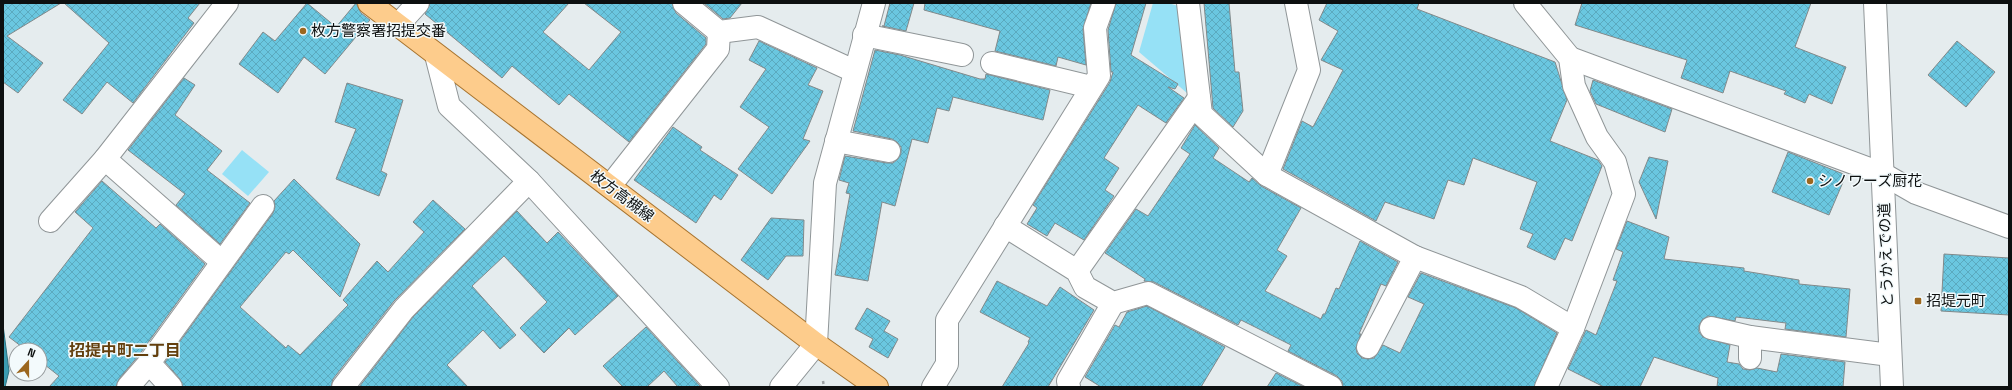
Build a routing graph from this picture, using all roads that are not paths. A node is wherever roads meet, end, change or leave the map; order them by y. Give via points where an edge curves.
1 (227, 3) edge
2 (369, 3) edge
3 (418, 3) edge
4 (684, 3) edge
5 (874, 3) edge
6 (1104, 3) edge
7 (1188, 3) edge
8 (1296, 3) edge
9 (1525, 3) edge
10 (1875, 3) edge
11 (398, 25) junction
12 (719, 32) junction
13 (864, 35) junction
14 (436, 54) junction
15 (962, 55) dead end
16 (1570, 58) junction
17 (992, 63) dead end
18 (854, 71) junction
19 (1091, 88) junction
20 (1199, 98) junction
21 (836, 141) junction
22 (889, 151) dead end
23 (105, 159) junction
24 (1883, 174) junction
25 (1267, 175) junction
26 (529, 181) junction
27 (610, 186) junction
28 (263, 206) dead end
29 (50, 220) dead end
30 (1005, 226) junction
31 (2009, 228) edge
32 (1415, 257) junction
33 (222, 262) junction
34 (1077, 271) junction
35 (1113, 303) junction
36 (1574, 328) junction
37 (1711, 328) dead end
38 (1750, 337) junction
39 (816, 344) junction
40 (1368, 347) dead end
41 (1890, 355) junction
42 (1750, 358) dead end
43 (149, 363) junction
44 (128, 387) edge
45 (172, 387) edge
46 (343, 387) edge
47 (718, 387) edge
48 (781, 387) edge
49 (877, 387) edge
50 (933, 387) edge
51 (1069, 387) edge
52 (1331, 387) edge
53 (1546, 387) edge
54 (1892, 387) edge

1 - 23 street
2 - 11 main road, 枚方高槻線
3 - 11 street
4 - 12 street
5 - 13 street
6 - 19 street via 1095,28 1099,76
7 - 20 street
8 - 25 street via 1309,70
9 - 16 street
10 - 24 street, とうかえでの道
11 - 14 main road, 枚方高槻線
12 - 18 street via 758,27
12 - 27 street via 718,49
13 - 15 street
13 - 18 street
14 - 26 street via 449,106
14 - 27 main road, 枚方高槻線
16 - 24 street
16 - 36 street via 1574,86 1597,137 1615,162 1624,194
17 - 19 street
18 - 21 street
19 - 30 street
20 - 25 street via 1201,114
20 - 34 street
21 - 22 street
21 - 39 street via 825,182
23 - 29 street
23 - 33 street
24 - 31 street via 1916,193
24 - 41 street, とうかえでの道
25 - 32 street
26 - 46 street via 404,309
26 - 47 street
27 - 39 main road, 枚方高槻線
28 - 33 street
30 - 34 street
30 - 50 street via 947,320 947,364
32 - 36 street via 1521,297
32 - 40 street
33 - 43 street
34 - 35 street via 1085,287
35 - 51 street via 1068,380
35 - 52 street via 1148,293
36 - 53 street
37 - 38 street
38 - 41 street
38 - 42 street
39 - 48 street
39 - 49 main road, 枚方高槻線
41 - 54 street, とうかえでの道
43 - 44 street
43 - 45 street

